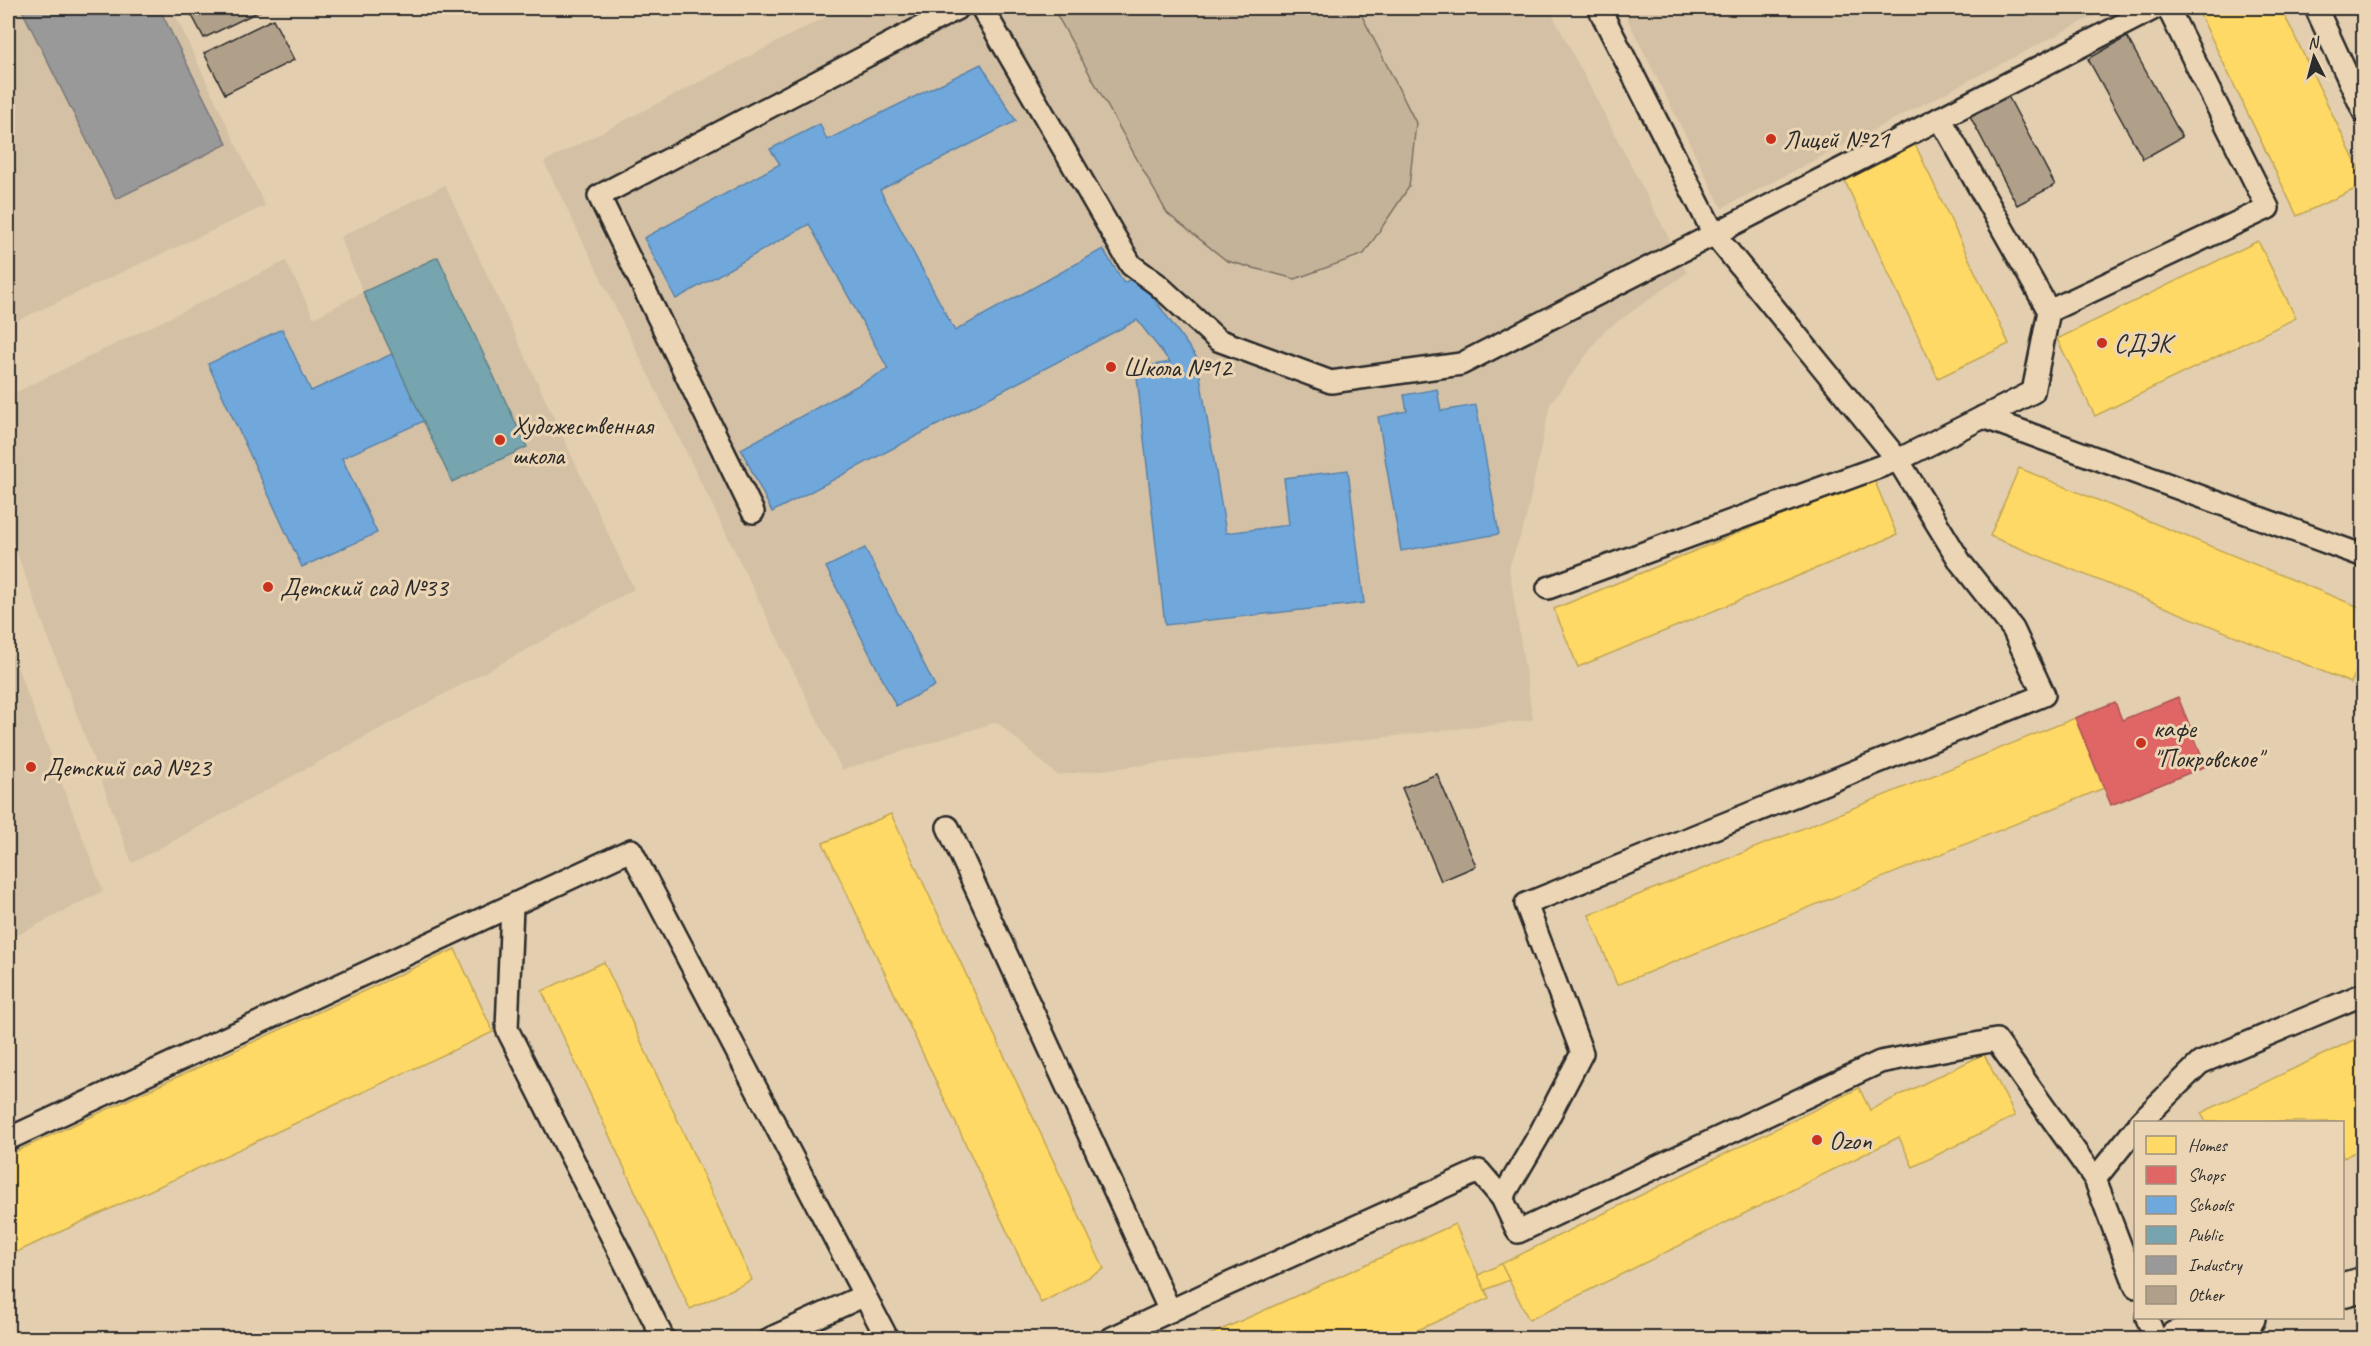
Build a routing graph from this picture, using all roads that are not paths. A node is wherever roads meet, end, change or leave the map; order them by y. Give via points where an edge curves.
1 (958, 8) edge
2 (982, 8) edge
3 (1599, 8) edge
4 (2155, 8) edge
5 (2168, 8) edge
6 (2316, 8) edge
7 (2364, 112) edge
8 (1940, 118) junction
9 (1714, 234) junction
10 (2049, 311) junction
11 (1983, 417) junction
12 (1898, 460) junction
13 (753, 512) dead end
14 (2364, 556) edge
15 (1548, 588) dead end
16 (948, 827) dead end
17 (512, 906) junction
18 (2364, 994) edge
19 (2141, 1121) edge
20 (2134, 1130) edge
21 (8, 1139) edge
22 (2095, 1179) junction
23 (1502, 1198) junction
24 (2134, 1282) edge
25 (2364, 1284) edge
26 (2344, 1290) edge
27 (863, 1296) junction
28 (1170, 1311) junction
29 (2148, 1319) edge
30 (2236, 1326) edge
31 (663, 1338) edge
32 (771, 1338) edge
33 (886, 1338) edge
34 (1112, 1338) edge
35 (2155, 1338) edge
36 (2176, 1338) edge

1 - 13 lane via 600,195
2 - 9 lane via 1131,265 1218,340 1331,382 1461,364
3 - 9 lane
4 - 8 lane
5 - 10 lane via 2268,208
6 - 7 lane
8 - 9 lane
8 - 10 lane
9 - 12 lane
10 - 11 lane via 2033,392
11 - 12 lane
11 - 14 lane
12 - 15 lane
12 - 23 lane via 1961,564 2013,629 2044,695 1526,903 1582,1053
16 - 28 lane
17 - 21 lane
17 - 27 lane via 632,850
17 - 31 lane via 507,1029
18 - 19 lane via 2200,1063
20 - 22 lane
22 - 23 lane via 1996,1040 1880,1062 1518,1232
22 - 24 lane
23 - 28 lane via 1479,1171
25 - 26 street
27 - 32 lane
27 - 33 lane
28 - 34 lane
29 - 35 lane
30 - 36 street

